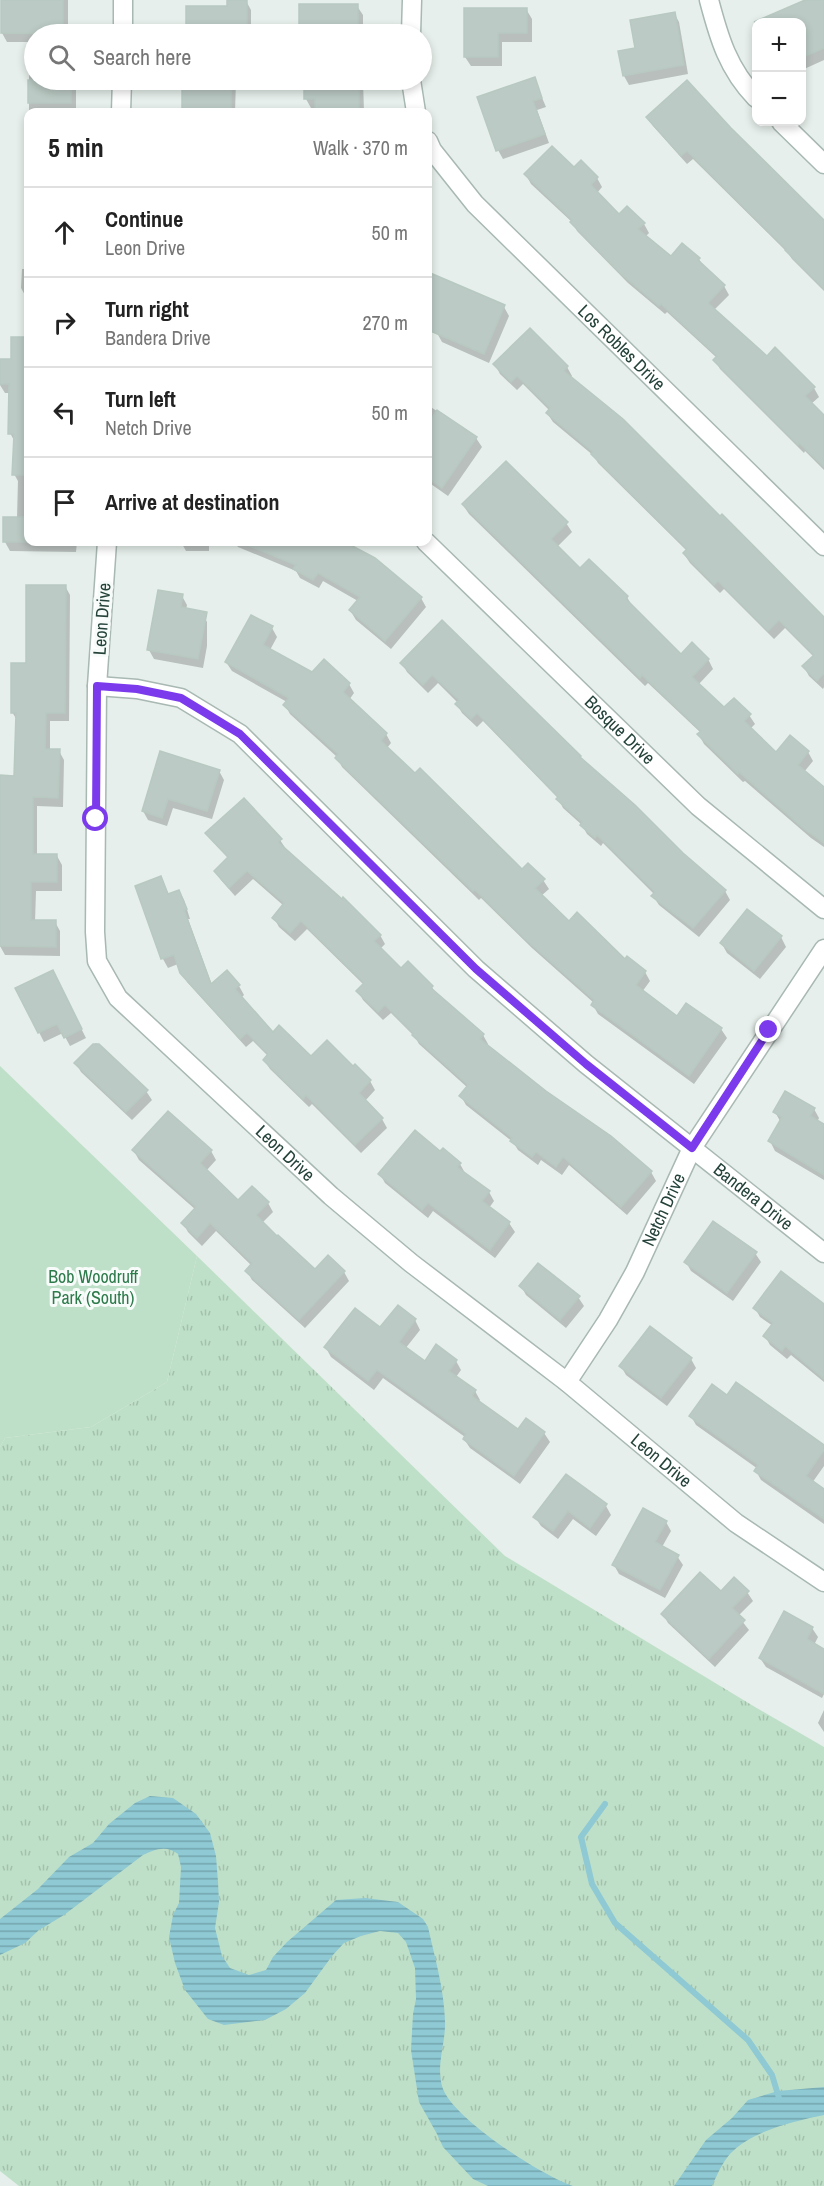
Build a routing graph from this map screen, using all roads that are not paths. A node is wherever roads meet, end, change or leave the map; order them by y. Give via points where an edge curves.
1 (123, 0) edge
2 (412, 0) edge
3 (709, 0) edge
4 (123, 24) edge
5 (411, 24) edge
6 (122, 90) edge
7 (413, 90) edge
8 (752, 93) edge
9 (121, 108) edge
10 (415, 108) edge
11 (785, 126) edge
12 (432, 150) edge
13 (824, 164) edge
14 (107, 546) edge
15 (430, 546) edge
16 (824, 546) edge
17 (97, 686) junction
18 (824, 909) edge
19 (824, 948) edge
20 (692, 1148) junction
21 (824, 1253) edge
22 (567, 1382) junction
23 (824, 1582) edge

1 - 4 street
2 - 5 street
3 - 8 street via 732,68
6 - 9 street
7 - 10 street
11 - 13 street
12 - 16 street, Los Robles Drive via 475,204
14 - 17 street, Leon Drive
15 - 18 street, Bosque Drive via 698,806
17 - 20 street, Bandera Drive via 181,698 240,734 476,969
17 - 22 street, Leon Drive via 95,932 97,961 118,998 331,1196 411,1263
19 - 20 street, Netch Drive
20 - 21 street, Bandera Drive
20 - 22 street, Netch Drive via 635,1272
22 - 23 street, Leon Drive via 736,1523

